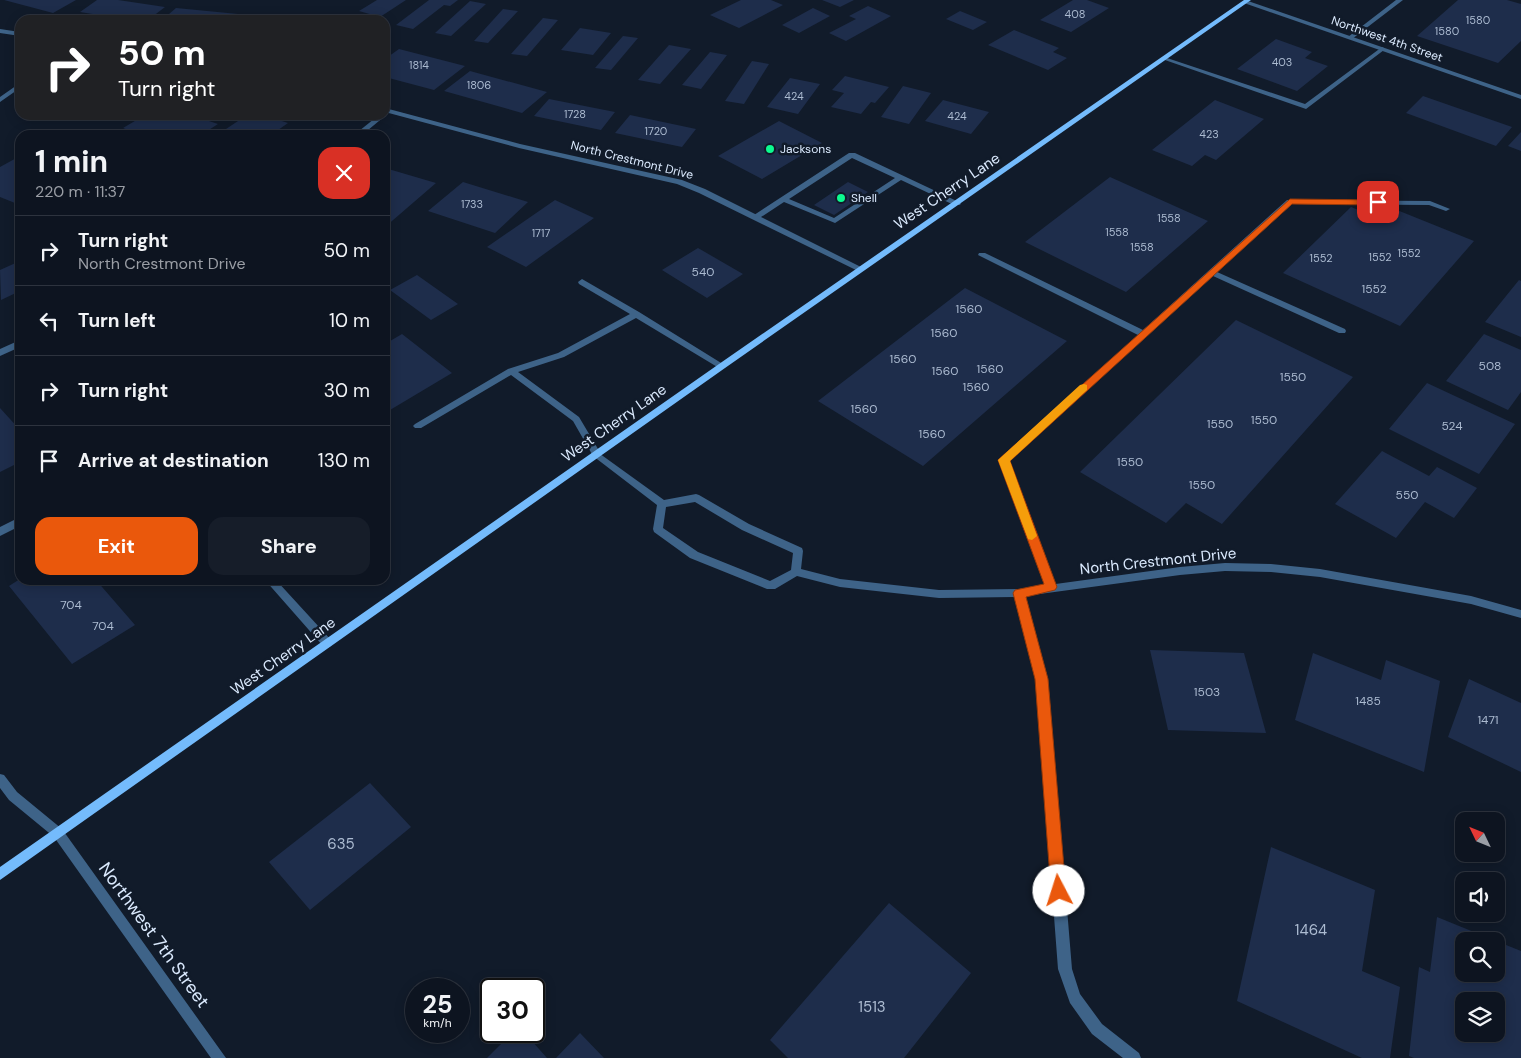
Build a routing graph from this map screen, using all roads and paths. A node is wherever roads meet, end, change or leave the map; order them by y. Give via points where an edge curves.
1 (1400, 0) edge
2 (1247, 1) edge
3 (0, 31) edge
4 (15, 33) edge
5 (1350, 38) junction
6 (1382, 49) junction
7 (1165, 59) junction
8 (15, 88) edge
9 (1521, 98) edge
10 (0, 100) edge
11 (390, 113) edge
12 (376, 120) edge
13 (364, 130) edge
14 (901, 177) junction
15 (783, 199) junction
16 (957, 203) junction
17 (1446, 209) dead end
18 (755, 217) junction
19 (982, 255) dead end
20 (861, 269) junction
21 (1211, 272) junction
22 (582, 282) dead end
23 (636, 314) junction
24 (1342, 331) dead end
25 (1143, 334) junction
26 (15, 346) edge
27 (0, 353) edge
28 (722, 366) junction
29 (511, 371) junction
30 (418, 426) dead end
31 (596, 454) junction
32 (662, 504) junction
33 (15, 523) edge
34 (0, 532) edge
35 (796, 572) junction
36 (275, 585) edge
37 (1051, 587) junction
38 (1019, 593) junction
39 (1521, 614) edge
40 (327, 643) junction
41 (0, 779) edge
42 (58, 833) junction
43 (0, 874) edge
44 (219, 1058) edge
45 (1134, 1058) edge

1 - 5 street
2 - 5 street, Northwest 4th Street
2 - 7 main road, West Cherry Lane
3 - 4 street
5 - 6 street, Northwest 4th Street
6 - 7 street via 1306,107
6 - 9 street, Northwest 4th Street
7 - 16 main road, West Cherry Lane
8 - 10 street
11 - 18 street, North Crestmont Drive via 679,182
12 - 13 street
14 - 15 street via 852,155
14 - 15 street via 836,221
14 - 16 street
15 - 18 street
16 - 20 main road, West Cherry Lane
17 - 21 street via 1430,203 1290,202
18 - 20 street, North Crestmont Drive
19 - 25 street
20 - 28 main road, West Cherry Lane
21 - 24 street
21 - 25 street
22 - 23 street
23 - 28 street
23 - 29 street via 561,356
25 - 37 street via 1004,460
26 - 27 street
28 - 31 main road, West Cherry Lane
29 - 30 street
29 - 31 street via 576,419
31 - 32 street
31 - 40 main road, West Cherry Lane
32 - 35 street via 696,498 729,520 798,551
32 - 35 street via 658,529 694,555 771,586
33 - 34 street
35 - 38 street, North Crestmont Drive via 840,583 938,594
36 - 40 street
37 - 38 street, North Crestmont Drive
37 - 39 street, North Crestmont Drive via 1225,567 1271,568 1320,573 1471,600
38 - 45 street via 1042,679 1065,968 1076,998 1097,1029
40 - 42 main road, West Cherry Lane
41 - 42 street, Northwest 7th Street via 13,796
42 - 43 main road, West Cherry Lane
42 - 44 street, Northwest 7th Street

